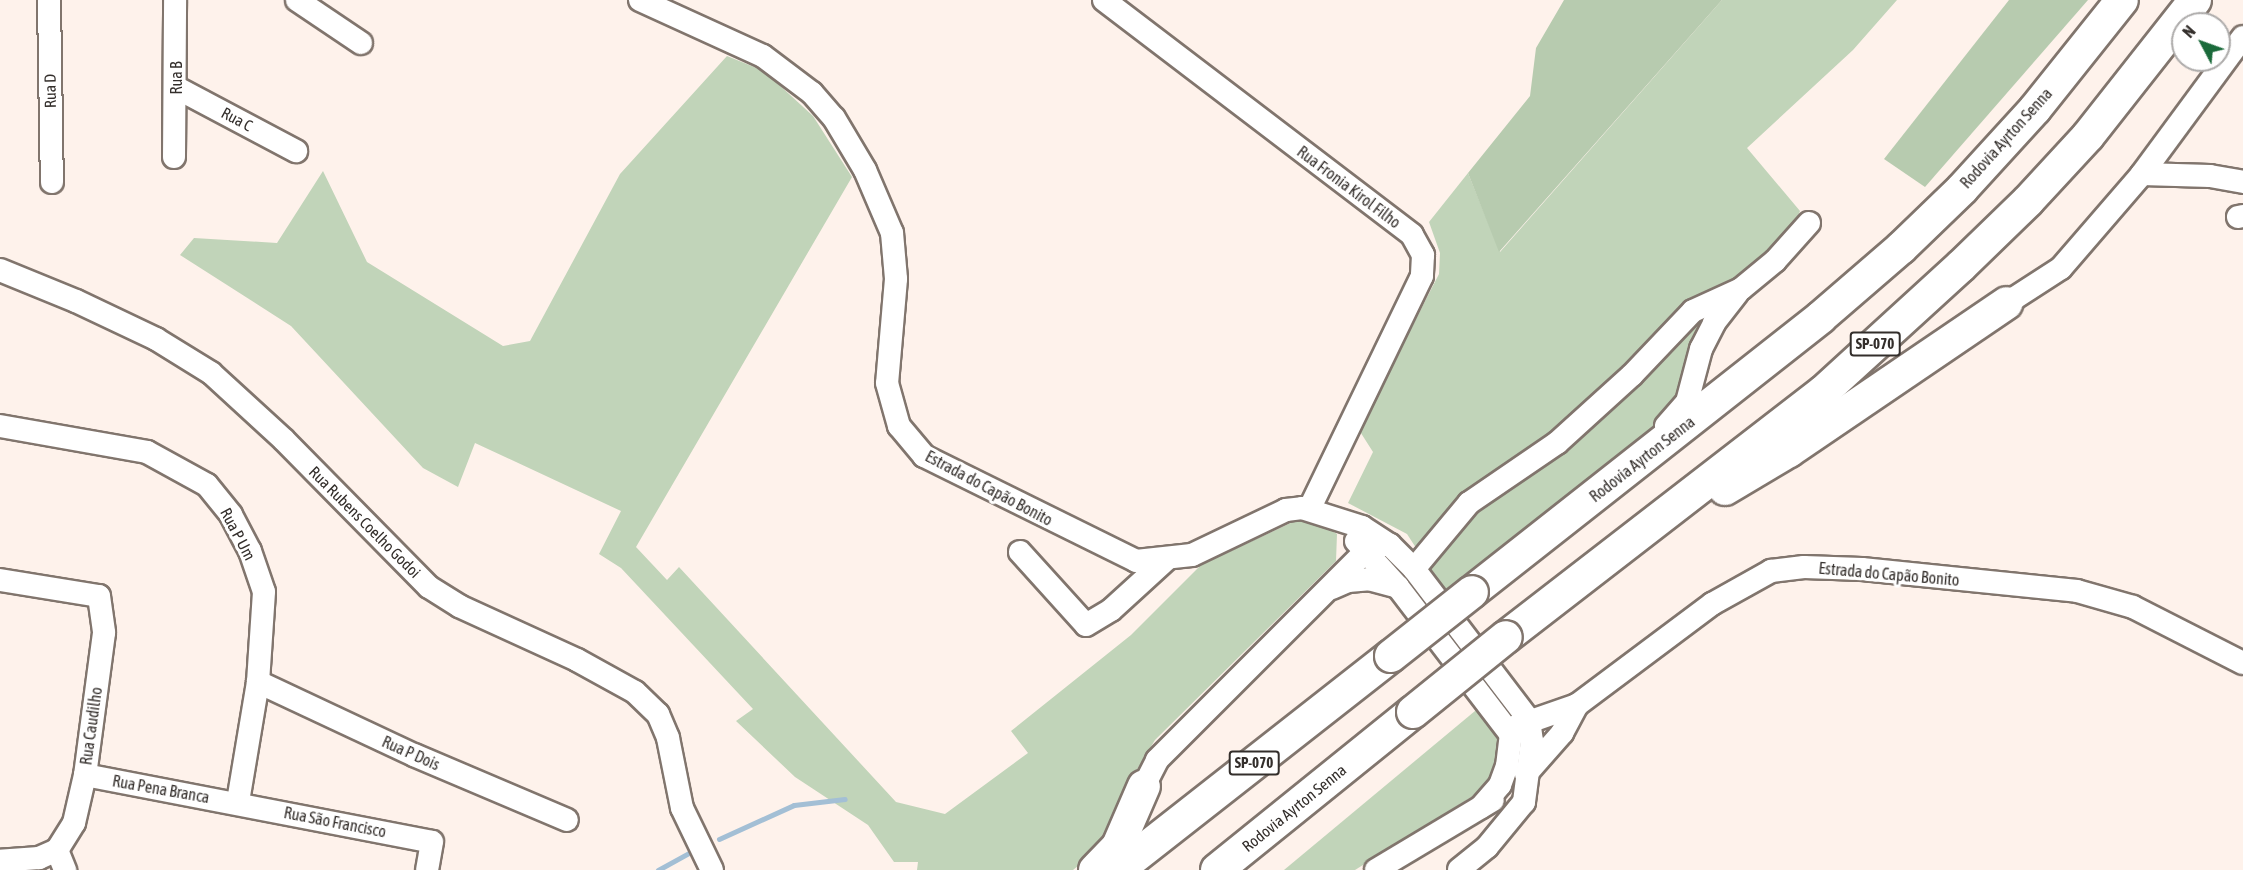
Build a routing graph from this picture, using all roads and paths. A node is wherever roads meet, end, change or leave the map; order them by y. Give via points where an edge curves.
1 (49, 0) edge
2 (175, 0) edge
3 (297, 0) edge
4 (640, 0) edge
5 (1104, 0) edge
6 (2122, 0) edge
7 (2195, 0) edge
8 (2243, 37) edge
9 (361, 43) dead end
10 (177, 88) junction
11 (296, 150) dead end
12 (174, 157) dead end
13 (2142, 174) junction
14 (52, 182) dead end
15 (2243, 182) edge
16 (1809, 223) dead end
17 (1, 271) edge
18 (1741, 289) junction
19 (2007, 303) joint
20 (1821, 317) junction
21 (1699, 357) junction
22 (0, 426) edge
23 (1310, 508) junction
24 (1337, 520) junction
25 (1644, 531) junction
26 (1548, 533) junction
27 (1390, 545) junction
28 (1020, 552) dead end
29 (1365, 552) junction
30 (1166, 560) junction
31 (1414, 569) junction
32 (0, 580) edge
33 (1398, 587) junction
34 (1328, 590) junction
35 (2238, 656) edge
36 (258, 682) junction
37 (1577, 705) junction
38 (1528, 720) junction
39 (1511, 735) junction
40 (1528, 773) junction
41 (84, 775) junction
42 (1144, 786) junction
43 (238, 802) junction
44 (1480, 807) junction
45 (1189, 814) junction
46 (567, 820) dead end
47 (1280, 820) junction
48 (61, 860) edge
49 (0, 861) edge
50 (427, 870) edge
51 (712, 870) edge
52 (1095, 870) edge
53 (1118, 870) edge
54 (1217, 870) edge
55 (1245, 870) edge
56 (1376, 870) edge
57 (1459, 870) edge

1 - 14 street, Rua D
2 - 10 street, Rua B
3 - 9 street
4 - 30 street, Estrada do Capão Bonito via 763,56 812,93 834,118 865,170 891,233 896,279 887,383 899,426 924,456 1106,549 1136,561
5 - 23 street, Rua Fronia Kirol Filho via 1412,235 1423,255 1422,276
6 - 20 highway, Rodovia Ayrton Senna / SP-070 via 2035,109 1962,189
7 - 25 highway, Rodovia Ayrton Senna / SP-070 via 2088,136 1961,266 1823,392
8 - 13 street
10 - 11 street, Rua C
10 - 12 street, Rua B
13 - 15 street via 2210,176
13 - 19 street via 2061,268
16 - 18 street via 1775,261
17 - 51 street, Rua Rubens Coelho Godoi via 156,339 211,373 285,440 429,587 459,606 577,660 635,692 658,714 668,738 682,808
18 - 21 street via 1714,323
18 - 31 street via 1693,311 1632,375 1557,443 1469,503
19 - 25 highway via 1790,451 1701,504
20 - 21 street via 1786,336 1719,386 1708,386 1702,380
20 - 26 highway, Rodovia Ayrton Senna / SP-070
21 - 26 street via 1687,402 1674,420 1567,506
22 - 36 street, Rua P Um via 147,452 207,485 231,514 250,551 264,592
23 - 24 street
23 - 30 street, Estrada do Capão Bonito via 1286,510 1192,555
24 - 27 street via 1362,527
24 - 29 street
25 - 47 highway, Rodovia Ayrton Senna / SP-070, bridge
26 - 45 highway, Rodovia Ayrton Senna / SP-070, bridge
27 - 29 street via 1375,545
27 - 31 street
28 - 30 street via 1086,625 1111,610
29 - 33 street
29 - 34 street
31 - 38 street
32 - 41 street, Rua Caudilho via 99,596 104,633
33 - 34 street via 1369,579 1348,581
33 - 39 street
34 - 42 street via 1157,760
35 - 37 street, Estrada do Capão Bonito via 2133,607 2077,591 1862,569 1804,567 1771,572 1742,585
36 - 43 street, Rua P Um
36 - 46 street, Rua P Dois via 414,755
37 - 38 street, Estrada do Capão Bonito
37 - 40 street via 1562,733
38 - 39 street, Estrada do Capão Bonito
38 - 40 street via 1532,741
39 - 44 street via 1500,785
40 - 44 street
40 - 57 street via 1524,802 1515,818
41 - 43 street, Rua Pena Branca
41 - 48 street, Rua Caudilho
42 - 45 highway via 1147,801 1163,817
42 - 52 highway via 1118,846
43 - 50 street, Rua São Francisco via 432,842
44 - 56 street
45 - 53 highway, Rodovia Ayrton Senna / SP-070
47 - 54 highway, Rodovia Ayrton Senna / SP-070
47 - 55 highway
48 - 49 street, Rua Caudilho

